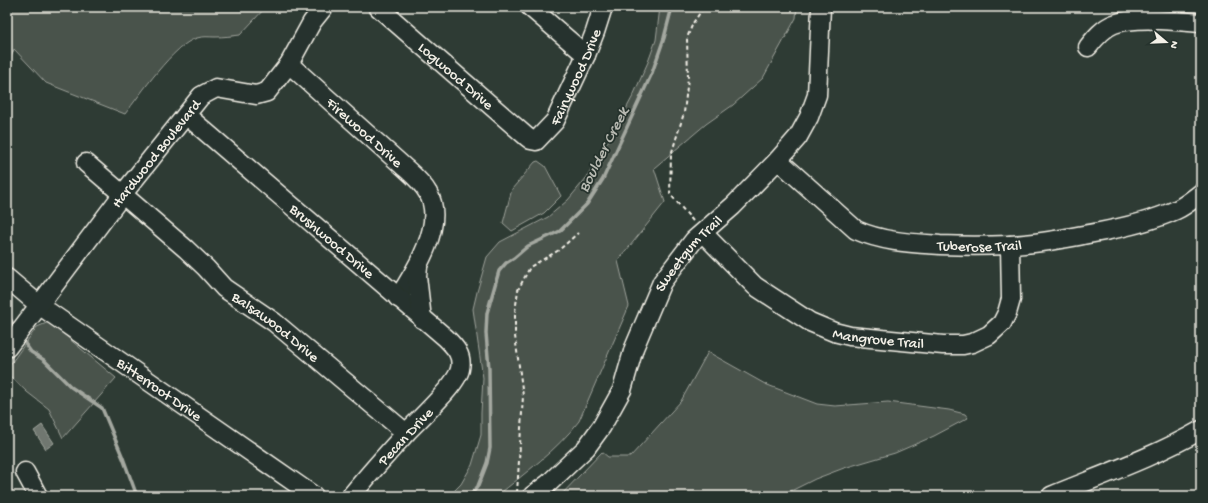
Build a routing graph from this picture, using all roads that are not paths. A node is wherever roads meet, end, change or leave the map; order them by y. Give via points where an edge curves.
1 (324, 7) edge
2 (378, 7) edge
3 (530, 7) edge
4 (603, 7) edge
5 (821, 7) edge
6 (1201, 23) edge
7 (1088, 47) dead end
8 (586, 55) junction
9 (289, 64) junction
10 (186, 115) junction
11 (536, 141) joint
12 (778, 160) junction
13 (86, 163) dead end
14 (1201, 193) edge
15 (122, 195) junction
16 (703, 233) junction
17 (1010, 245) junction
18 (418, 266) junction
19 (7, 278) edge
20 (398, 298) junction
21 (39, 305) junction
22 (422, 318) junction
23 (7, 348) edge
24 (458, 376) joint
25 (1201, 430) edge
26 (406, 433) junction
27 (25, 472) dead end
28 (38, 496) edge
29 (314, 496) edge
30 (351, 496) edge
31 (532, 496) edge
32 (1051, 496) edge

1 - 9 street, Hardwood Boulevard via 312,22
2 - 11 street, Logwood Drive via 527,137
3 - 8 street
4 - 8 street, Fairywood Drive
5 - 12 street, Sweetgum Trail via 817,95 809,118 798,137
6 - 7 street via 1143,20 1122,22 1106,28
8 - 11 street, Fairywood Drive via 555,121
9 - 10 street, Hardwood Boulevard via 267,92 251,95 216,88 201,96
9 - 18 street, Firewood Drive via 428,192 433,217 431,234
10 - 15 street, Hardwood Boulevard
10 - 20 street, Brushwood Drive
12 - 16 street, Sweetgum Trail
12 - 17 street, Tuberose Trail via 856,230 870,236 957,246
13 - 15 street, Balsawood Drive
14 - 17 street, Tuberose Trail via 1181,208 1116,229
15 - 21 street, Hardwood Boulevard
15 - 26 street, Balsawood Drive via 186,249 224,288 274,322
16 - 17 street, Mangrove Trail via 755,286 810,322 850,336 943,345 972,343 989,335 1002,324 1011,299
16 - 31 street, Sweetgum Trail via 694,240 662,282 634,348 622,390 602,426 586,448
18 - 20 street
18 - 22 street
19 - 21 street, Bitterroot Drive
20 - 22 street, Brushwood Drive
21 - 23 street, Hardwood Boulevard
21 - 29 street, Bitterroot Drive
22 - 24 street, Brushwood Drive via 457,349 461,364
24 - 26 street, Pecan Drive via 450,388
25 - 32 street via 1156,453
26 - 30 street, Pecan Drive
27 - 28 street

